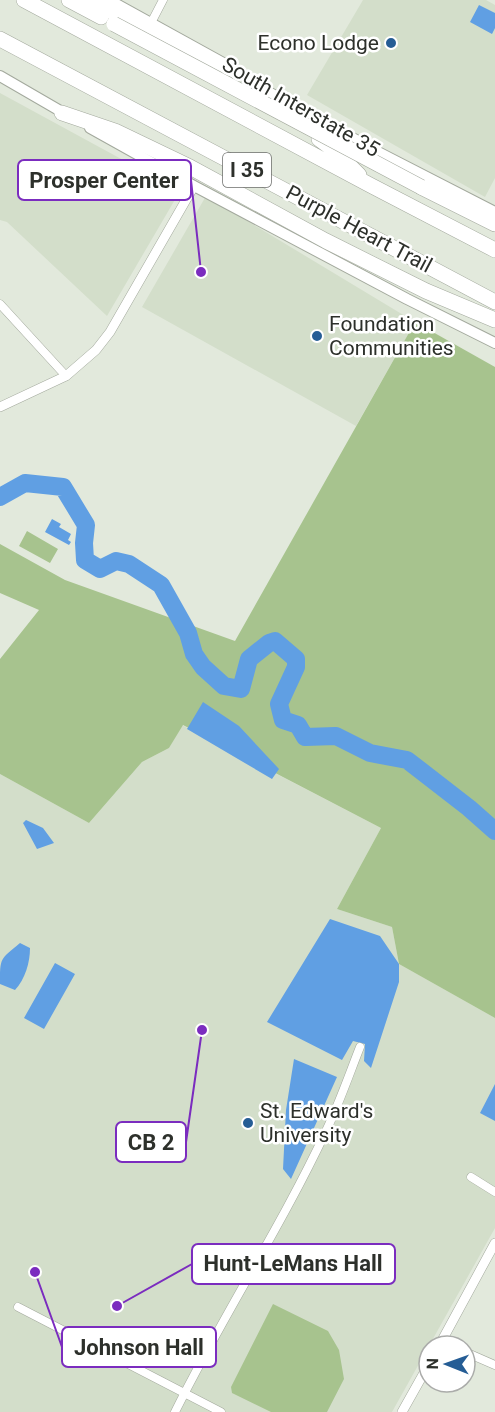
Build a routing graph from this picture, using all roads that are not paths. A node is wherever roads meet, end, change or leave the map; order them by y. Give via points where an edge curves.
1 (24, 0) edge
2 (69, 0) edge
3 (90, 0) edge
4 (109, 0) edge
5 (163, 0) edge
6 (151, 23) junction
7 (0, 39) edge
8 (0, 76) edge
9 (62, 112) junction
10 (370, 185) junction
11 (194, 186) junction
12 (495, 212) edge
13 (495, 224) edge
14 (495, 250) edge
15 (495, 302) edge
16 (0, 304) edge
17 (495, 320) edge
18 (495, 343) edge
19 (66, 376) junction
20 (0, 407) edge
21 (360, 1047) dead end
22 (471, 1176) dead end
23 (495, 1192) edge
24 (495, 1243) edge
25 (18, 1307) dead end
26 (445, 1334) edge
27 (477, 1357) edge
28 (495, 1365) edge
29 (417, 1385) edge
30 (185, 1392) junction
31 (175, 1412) edge
32 (220, 1412) edge
33 (402, 1412) edge

1 - 10 highway, Purple Heart Trail / I 35
2 - 13 highway, bridge
3 - 10 highway via 236,82 334,150
4 - 6 main road, South Interstate 35
5 - 6 street
6 - 12 main road, South Interstate 35 via 312,116
7 - 15 highway, Purple Heart Trail / I 35
8 - 9 main road
9 - 11 main road
9 - 17 highway via 115,131 190,167 326,241
10 - 14 highway, Purple Heart Trail / I 35
11 - 18 main road
11 - 19 street via 110,332
16 - 19 street
19 - 20 street
21 - 30 street via 326,1132
22 - 23 street
24 - 26 street
25 - 30 street
27 - 28 street
29 - 33 street
30 - 31 street
30 - 32 street

